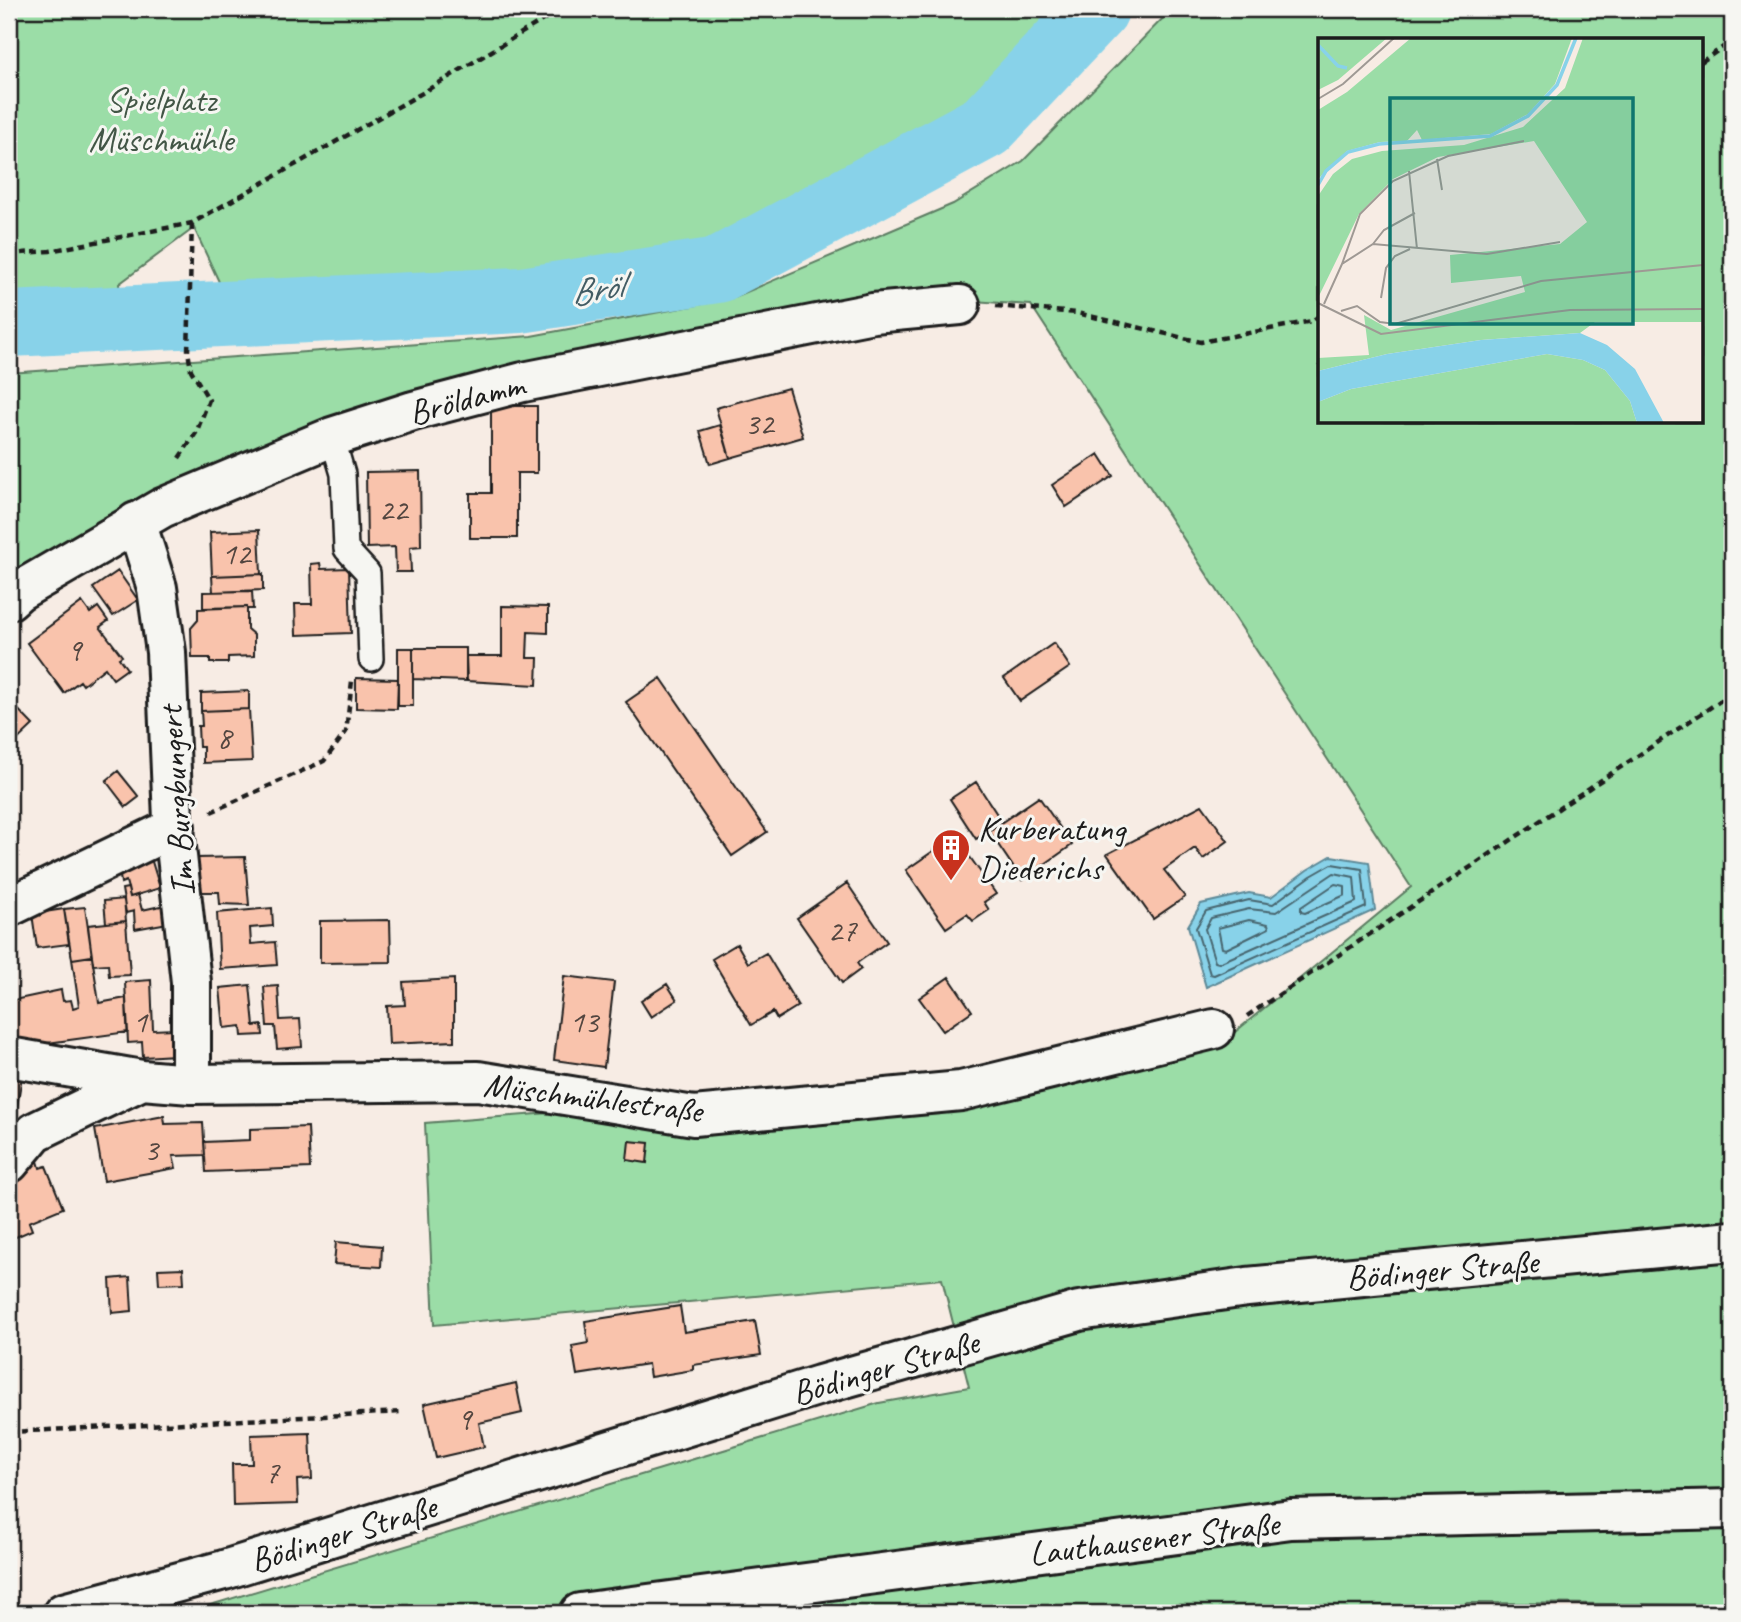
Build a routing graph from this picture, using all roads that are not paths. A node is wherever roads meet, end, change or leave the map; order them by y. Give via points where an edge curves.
1 (960, 305) road end
2 (332, 438) junction
3 (149, 515) junction
4 (9, 600) edge
5 (371, 659) dead end
6 (174, 823) junction
7 (9, 906) edge
8 (1214, 1029) road end
9 (9, 1057) edge
10 (142, 1080) junction
11 (191, 1084) junction
12 (9, 1163) edge
13 (1732, 1241) edge
14 (1732, 1509) edge
15 (63, 1613) edge
16 (580, 1613) edge

1 - 2 street, Bröldamm via 873,313 523,382
2 - 3 street, Bröldamm
2 - 5 lane via 343,474 346,549 368,573
3 - 4 street, Bröldamm
3 - 6 street, Im Burgbungert via 166,652
6 - 7 street
6 - 11 street, Im Burgbungert via 191,982
8 - 11 street, Müschmühlestraße via 961,1091 694,1116 478,1081
9 - 10 street, Müschmühlestraße
10 - 11 street, Müschmühlestraße
10 - 12 street via 35,1132
13 - 15 street, Bödinger Straße via 1247,1287 1079,1311 820,1385 223,1570
14 - 16 street, Lauthausener Straße via 1291,1519

